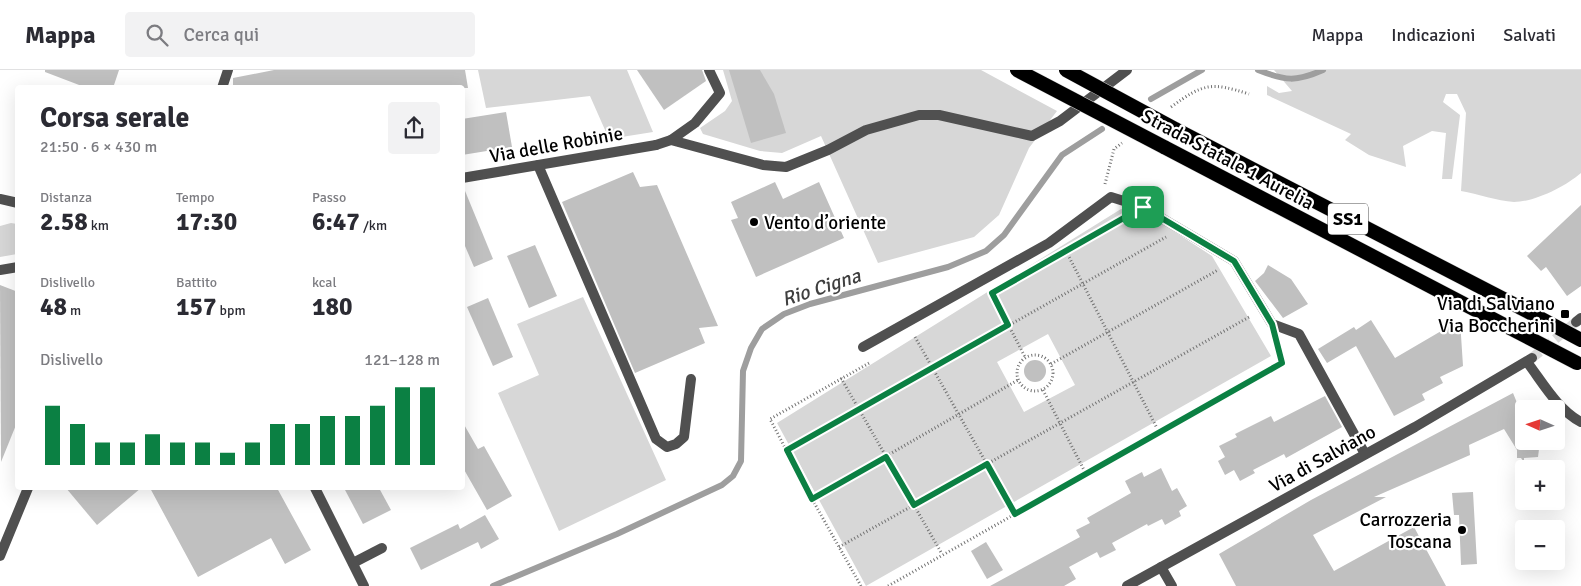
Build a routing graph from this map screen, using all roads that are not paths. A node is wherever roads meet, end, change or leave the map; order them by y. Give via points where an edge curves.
1 (228, 70) edge
2 (710, 70) edge
3 (1017, 70) edge
4 (1066, 70) edge
5 (1127, 70) edge
6 (223, 85) edge
7 (671, 140) junction
8 (538, 165) junction
9 (465, 177) edge
10 (0, 199) edge
11 (15, 202) edge
12 (15, 268) edge
13 (0, 270) edge
14 (1581, 340) edge
15 (863, 346) dead end
16 (1579, 364) edge
17 (691, 379) dead end
18 (1581, 422) edge
19 (1365, 454) junction
20 (27, 490) edge
21 (315, 490) edge
22 (382, 548) dead end
23 (0, 556) edge
24 (353, 562) junction
25 (1161, 567) junction
26 (364, 586) edge
27 (1127, 586) edge
28 (1172, 586) edge

1 - 6 street
2 - 7 street, Via delle Robinie via 720,93 695,122
3 - 16 highway, Strada Statale 1 Aurelia / SS1, bridge
4 - 14 highway, Strada Statale 1 Aurelia / SS1, bridge
5 - 7 street via 1060,121 1032,136 939,115 919,115 866,130 786,167 763,165
7 - 8 street, Via delle Robinie
8 - 9 street, Via delle Robinie
8 - 17 street via 656,439 667,447 684,437
10 - 11 street
12 - 13 street
15 - 19 street via 1050,243 1111,197 1143,207 1234,261 1272,324 1299,334
18 - 19 street, Via di Salviano via 1559,404 1529,360
19 - 25 street, Via di Salviano
20 - 23 street
21 - 24 street
22 - 24 street
24 - 26 street
25 - 27 street, Via di Salviano
25 - 28 street

